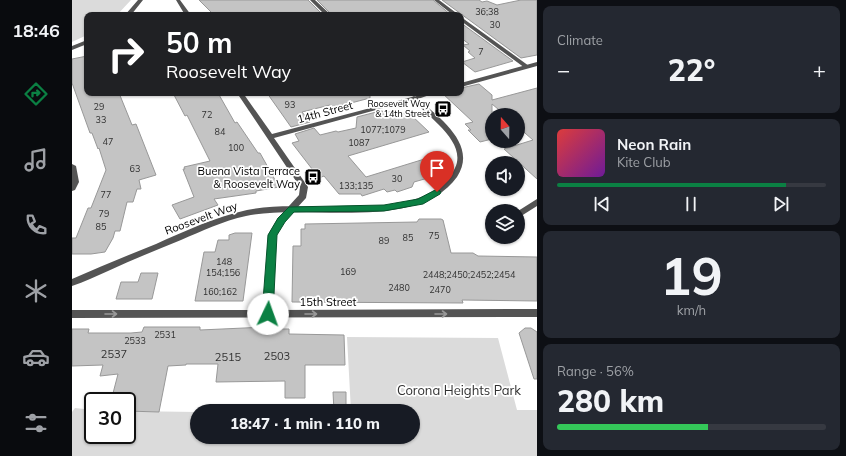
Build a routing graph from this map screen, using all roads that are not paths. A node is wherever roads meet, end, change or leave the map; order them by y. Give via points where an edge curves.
1 (141, 0) edge
2 (178, 0) edge
3 (312, 0) edge
4 (436, 0) edge
5 (131, 12) edge
6 (186, 12) edge
7 (325, 12) edge
8 (452, 12) edge
9 (464, 20) edge
10 (84, 43) edge
11 (72, 48) edge
12 (537, 64) edge
13 (527, 67) junction
14 (464, 84) edge
15 (242, 96) edge
16 (409, 96) edge
17 (413, 96) edge
18 (270, 137) junction
19 (72, 166) edge
20 (72, 188) edge
21 (537, 202) edge
22 (292, 209) junction
23 (525, 210) edge
24 (72, 283) edge
25 (537, 313) edge
26 (72, 314) edge
27 (268, 314) junction

1 - 5 street
2 - 6 street
3 - 7 street
4 - 8 street
9 - 13 street
10 - 11 street
12 - 13 street
13 - 14 street
15 - 18 street
16 - 18 street, 14th Street
17 - 22 street, Roosevelt Way via 453,135 460,156 458,168 449,181 437,192 420,201 384,208
18 - 22 street via 304,187 303,196
19 - 20 street via 75,182
21 - 23 street
22 - 24 street, Roosevelt Way via 258,211 230,217
22 - 27 street via 281,220 272,235
27 -> 25 street, 15th Street
26 -> 27 street, 15th Street

